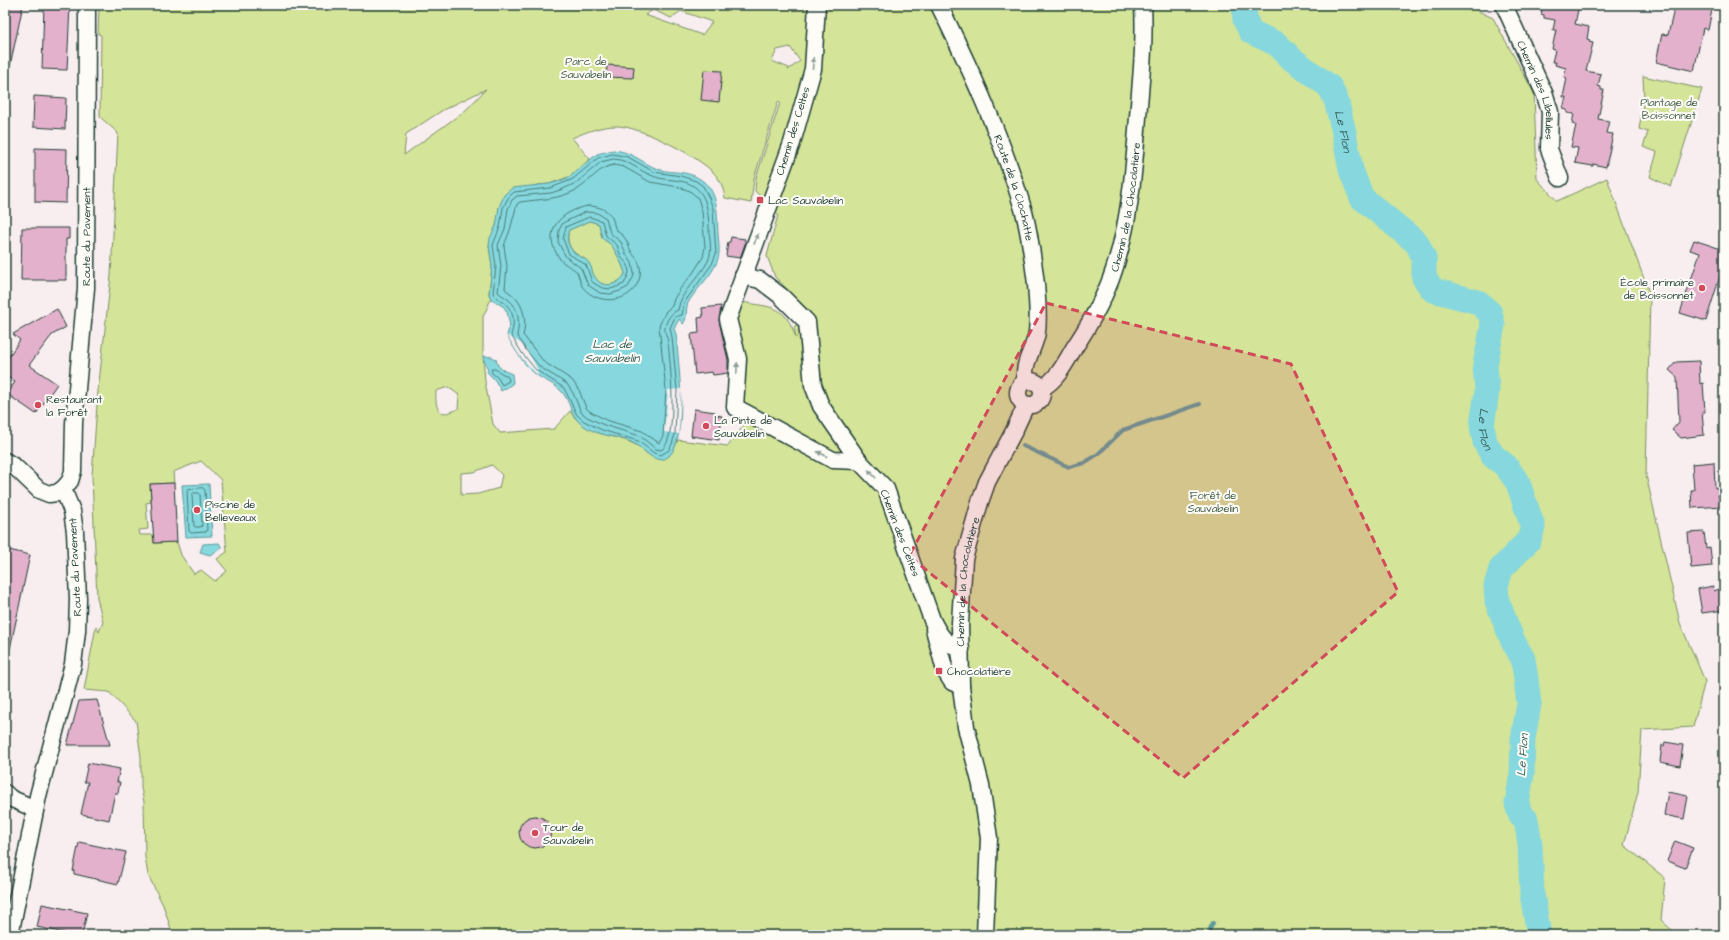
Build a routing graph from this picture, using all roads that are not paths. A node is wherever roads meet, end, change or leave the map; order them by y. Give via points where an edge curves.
1 (87, 5) edge
2 (817, 5) edge
3 (939, 5) edge
4 (1143, 5) edge
5 (1504, 5) edge
6 (1560, 178) dead end
7 (743, 276) junction
8 (1026, 381) junction
9 (1042, 388) junction
10 (1026, 405) junction
11 (5, 460) edge
12 (859, 461) junction
13 (64, 489) junction
14 (929, 612) junction
15 (961, 649) junction
16 (961, 686) junction
17 (5, 793) edge
18 (35, 808) junction
19 (10, 935) edge
20 (985, 935) edge

1 - 13 street, Route du Pavement via 86,288 75,409 73,471
7 -> 2 street, Chemin des Celtes via 792,143 812,69
3 - 8 street, Route de la Clochatte via 968,63 993,122 1024,213 1038,302 1037,332 1023,374
4 - 9 street, Chemin de la Chocolatière via 1144,46 1137,136 1123,237 1114,271 1088,326 1062,367 1049,384
5 - 6 street, Chemin des Libellules via 1545,95 1550,112 1549,149
7 - 12 street, Chemin des Celtes via 760,280 781,296 807,322 814,385 821,406
12 -> 7 street, Chemin des Celtes via 833,460 735,407 738,359 728,319
8 - 9 street via 1032,380
8 - 10 street via 1017,393
9 - 10 street via 1040,402
10 - 15 street, Chemin de la Chocolatière via 987,482 971,531 964,559
11 - 13 street via 43,492 57,493
14 -> 12 street, Chemin des Celtes via 886,489
13 - 18 street, Route du Pavement via 72,511 75,532 77,631 73,664
14 - 15 street, Chemin des Celtes via 940,637
14 - 16 street, Chemin des Celtes via 945,671 952,682
15 - 16 street, Chemin de la Chocolatière
16 - 20 street, Chemin de la Chocolatière via 966,727 981,785 989,838
17 - 18 street via 10,798
18 - 19 street, Route du Pavement

